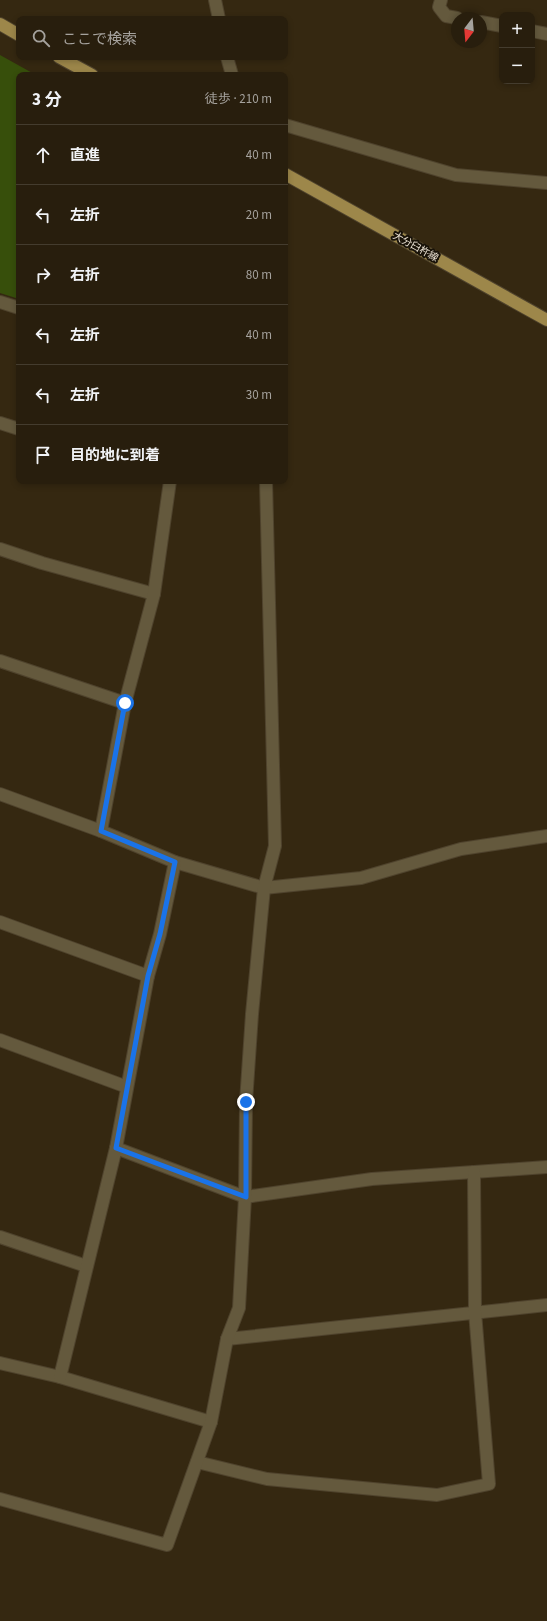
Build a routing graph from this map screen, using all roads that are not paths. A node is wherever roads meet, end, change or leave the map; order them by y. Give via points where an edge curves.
1 (215, 0) edge
2 (441, 0) edge
3 (218, 16) edge
4 (451, 17) edge
5 (487, 23) edge
6 (0, 24) edge
7 (499, 25) edge
8 (535, 32) edge
9 (16, 33) edge
10 (547, 34) edge
11 (64, 60) edge
12 (228, 60) edge
13 (86, 72) edge
14 (231, 72) edge
15 (288, 126) edge
16 (288, 176) edge
17 (547, 183) edge
18 (0, 302) edge
19 (16, 307) edge
20 (547, 320) edge
21 (0, 423) edge
22 (16, 428) edge
23 (170, 484) edge
24 (266, 484) edge
25 (0, 549) edge
26 (154, 594) junction
27 (0, 661) edge
28 (125, 703) junction
29 (0, 794) edge
30 (101, 831) junction
31 (547, 836) edge
32 (175, 862) junction
33 (264, 888) junction
34 (0, 922) edge
35 (148, 976) junction
36 (0, 1040) edge
37 (127, 1087) junction
38 (116, 1148) junction
39 (547, 1167) edge
40 (474, 1172) junction
41 (246, 1197) junction
42 (0, 1237) edge
43 (86, 1266) junction
44 (547, 1305) edge
45 (476, 1312) junction
46 (227, 1339) junction
47 (0, 1363) edge
48 (60, 1377) junction
49 (211, 1422) junction
50 (197, 1462) junction
51 (0, 1499) edge

1 - 3 street
2 - 4 street via 440,7 446,16
5 - 7 street
6 - 9 main road
8 - 10 street
11 - 13 main road
12 - 14 street
15 - 17 street via 456,175
16 - 20 main road, 大分臼杵線
18 - 19 street
21 - 22 street
23 - 26 street
24 - 33 street via 275,846
25 - 26 street
26 - 28 street
27 - 28 street
28 - 30 street
29 - 30 street
30 - 32 street
31 - 33 street via 461,849 361,878
32 - 33 street
32 - 35 street
33 - 41 street via 246,1102
34 - 35 street
35 - 37 street
36 - 37 street
37 - 38 street
38 - 41 street
38 - 43 street
39 - 40 street
40 - 41 street via 372,1179
40 - 45 street
41 - 46 street via 239,1308
42 - 43 street
43 - 48 street
44 - 45 street
45 - 46 street
45 - 50 street via 489,1484 437,1494 267,1479
46 - 49 street
47 - 48 street
48 - 49 street
49 - 50 street
50 - 51 street via 167,1545

